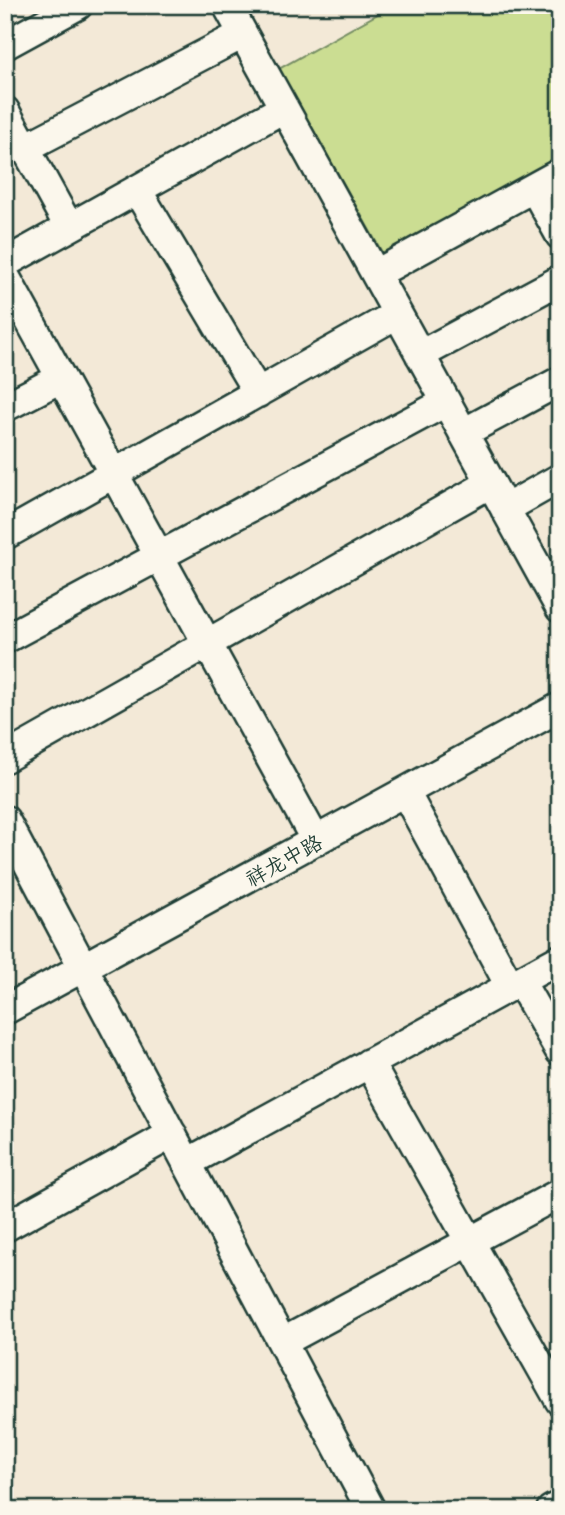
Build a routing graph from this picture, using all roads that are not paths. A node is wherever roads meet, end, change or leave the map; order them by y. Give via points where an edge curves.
1 (78, 5) edge
2 (227, 5) edge
3 (243, 34) junction
4 (5, 45) edge
5 (284, 108) junction
6 (5, 111) edge
7 (25, 148) junction
8 (560, 173) edge
9 (534, 188) junction
10 (137, 190) junction
11 (69, 228) junction
12 (560, 235) edge
13 (5, 263) edge
14 (376, 274) junction
15 (5, 276) edge
16 (560, 280) edge
17 (397, 314) junction
18 (420, 355) junction
19 (61, 378) junction
20 (560, 381) edge
21 (258, 393) junction
22 (446, 401) junction
23 (5, 407) edge
24 (463, 433) junction
25 (114, 474) junction
26 (560, 478) edge
27 (491, 483) junction
28 (505, 509) junction
29 (5, 535) edge
30 (159, 556) junction
31 (560, 608) edge
32 (5, 639) edge
33 (207, 643) junction
34 (560, 707) edge
35 (5, 758) edge
36 (405, 792) junction
37 (5, 820) edge
38 (316, 841) junction
39 (560, 959) edge
40 (83, 967) junction
41 (515, 983) junction
42 (5, 1010) edge
43 (560, 1051) edge
44 (369, 1063) junction
45 (172, 1134) junction
46 (187, 1163) junction
47 (560, 1193) edge
48 (5, 1227) edge
49 (470, 1241) junction
50 (283, 1342) junction
51 (560, 1401) edge
52 (560, 1505) edge
53 (371, 1510) edge
54 (551, 1510) edge

1 - 4 street
2 - 3 street
3 - 5 street
3 - 7 street
5 - 10 street
5 - 14 street
6 - 7 street
7 - 11 street
8 - 9 street
9 - 12 street
9 - 14 street
10 - 11 street
10 - 21 street
11 - 13 street
14 - 17 street
15 - 19 street
16 - 18 street
17 - 18 street
17 - 21 street
18 - 22 street
19 - 23 street
19 - 25 street
20 - 24 street
21 - 25 street
22 - 24 street
22 - 30 street
24 - 27 street
25 - 29 street
25 - 30 street
26 - 28 street
27 - 28 street
27 - 33 street
28 - 31 street
30 - 32 street
30 - 33 street
33 - 35 street
33 - 38 street
34 - 36 street, 祥龙中路
36 - 38 street, 祥龙中路
36 - 41 street
37 - 40 street
38 - 40 street, 祥龙中路
39 - 41 street
40 - 42 street, 祥龙中路
40 - 45 street
41 - 43 street
41 - 44 street
44 - 46 street
44 - 49 street
45 - 46 street
45 - 48 street
46 - 50 street
47 - 49 street
49 - 50 street
49 - 51 street
50 - 53 street
52 - 54 street

